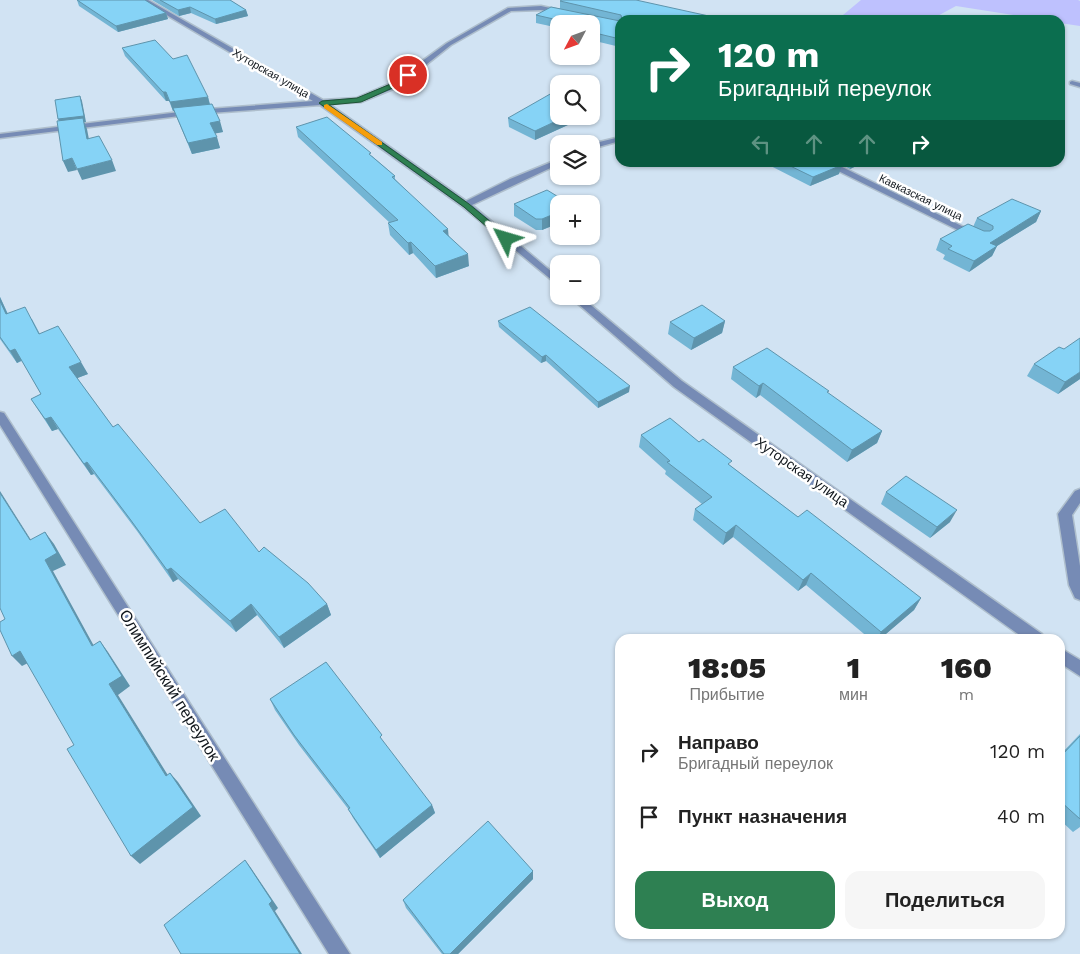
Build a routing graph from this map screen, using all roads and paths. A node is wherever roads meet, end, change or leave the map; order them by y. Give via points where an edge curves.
1 (144, 0) edge
2 (567, 13) edge
3 (322, 103) junction
4 (0, 136) edge
5 (615, 140) edge
6 (600, 145) edge
7 (550, 165) edge
8 (834, 167) edge
9 (466, 205) junction
10 (982, 238) edge
11 (550, 275) edge
12 (585, 305) edge
13 (0, 416) edge
14 (1080, 494) edge
15 (1080, 594) edge
16 (1030, 634) edge
17 (1065, 659) edge
18 (1080, 670) edge
19 (340, 954) edge

1 - 3 street, Хуторская улица
2 - 3 street via 541,8 510,9 449,44 395,85 358,100
3 - 4 street via 196,112
3 - 9 street, Хуторская улица
5 - 6 street
7 - 9 street
8 - 10 street, Кавказская улица
9 - 11 street, Хуторская улица
12 - 16 street, Хуторская улица via 678,384
13 - 19 street, Олимпийский переулок
14 - 15 street via 1065,514
17 - 18 street

